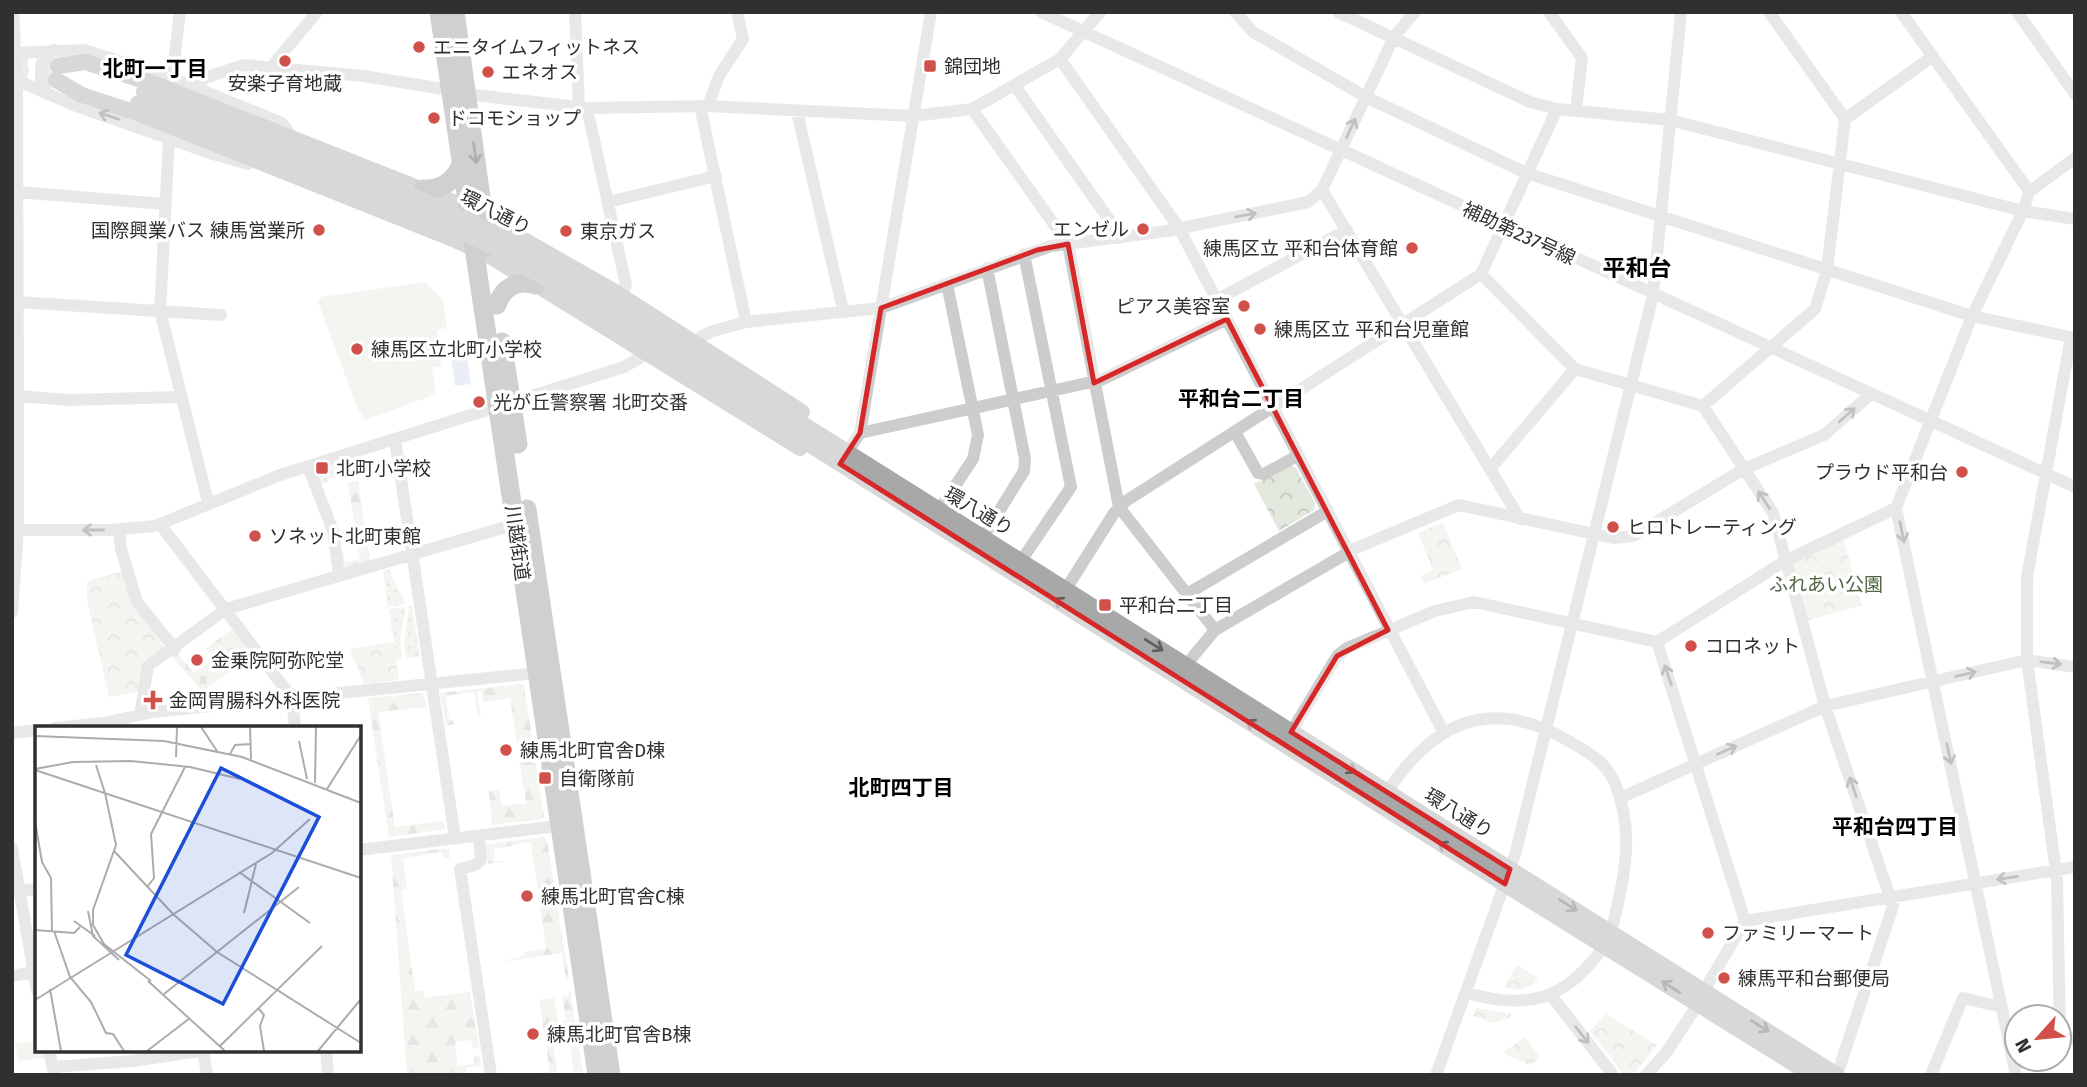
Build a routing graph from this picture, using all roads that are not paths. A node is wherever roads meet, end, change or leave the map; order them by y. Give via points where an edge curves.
1 (13, 12) edge
2 (180, 12) edge
3 (317, 12) edge
4 (439, 12) edge
5 (455, 12) edge
6 (575, 12) edge
7 (737, 12) edge
8 (931, 12) edge
9 (1041, 12) edge
10 (1100, 12) edge
11 (1236, 12) edge
12 (1338, 12) edge
13 (1415, 12) edge
14 (1549, 12) edge
15 (1681, 12) edge
16 (1769, 12) edge
17 (1901, 12) edge
18 (2017, 12) edge
19 (1082, 31) junction
20 (1394, 37) junction
21 (14, 53) edge
22 (1933, 55) junction
23 (1060, 59) junction
24 (272, 66) junction
25 (54, 73) junction
26 (172, 78) junction
27 (14, 79) edge
28 (1015, 86) junction
29 (197, 89) junction
30 (458, 92) junction
31 (2075, 93) edge
32 (1366, 96) junction
33 (704, 106) junction
34 (583, 107) junction
35 (972, 109) junction
36 (1557, 109) junction
37 (1576, 110) junction
38 (797, 112) junction
39 (914, 116) junction
40 (1845, 119) junction
41 (1670, 120) junction
42 (169, 138) junction
43 (293, 138) junction
44 (1341, 150) junction
45 (2075, 158) edge
46 (461, 164) junction
47 (1839, 164) junction
48 (298, 165) junction
49 (1527, 173) junction
50 (716, 176) junction
51 (401, 180) junction
52 (423, 189) junction
53 (1322, 190) junction
54 (2029, 191) junction
55 (16, 195) edge
56 (608, 202) junction
57 (165, 204) junction
58 (2023, 211) junction
59 (476, 212) junction
60 (388, 213) junction
61 (1661, 217) junction
62 (2075, 219) edge
63 (1503, 226) junction
64 (1179, 228) junction
65 (1347, 230) junction
66 (1119, 238) junction
67 (1068, 244) junction
68 (482, 253) junction
69 (1024, 254) junction
70 (572, 267) junction
71 (987, 268) junction
72 (1826, 270) junction
73 (1481, 274) junction
74 (947, 284) junction
75 (536, 285) junction
76 (1653, 295) junction
77 (622, 296) junction
78 (559, 299) junction
79 (1218, 299) junction
80 (18, 302) junction
81 (497, 305) junction
82 (881, 308) junction
83 (843, 310) junction
84 (160, 311) junction
85 (221, 315) dead end
86 (1972, 316) junction
87 (1227, 318) junction
88 (746, 322) junction
89 (1402, 324) junction
90 (2073, 337) edge
91 (698, 343) junction
92 (652, 344) junction
93 (1769, 348) junction
94 (15, 356) edge
95 (1575, 369) junction
96 (1094, 382) junction
97 (1631, 386) junction
98 (1051, 392) junction
99 (1871, 394) junction
100 (18, 396) junction
101 (181, 397) junction
102 (1013, 400) junction
103 (505, 404) junction
104 (1703, 405) junction
105 (1273, 408) junction
106 (974, 409) junction
107 (1931, 422) junction
108 (1235, 432) junction
109 (860, 433) junction
110 (395, 439) junction
111 (1297, 456) junction
112 (843, 458) junction
113 (307, 466) junction
114 (1490, 469) junction
115 (1744, 469) junction
116 (2045, 474) junction
117 (15, 479) edge
118 (2075, 487) edge
119 (208, 502) junction
120 (1119, 507) junction
121 (1896, 508) junction
122 (939, 510) junction
123 (1326, 512) junction
124 (1520, 519) junction
125 (160, 524) junction
126 (516, 524) junction
127 (18, 530) junction
128 (119, 530) junction
129 (1595, 534) junction
130 (983, 537) junction
131 (1348, 552) junction
132 (412, 554) junction
133 (1021, 561) junction
134 (1785, 561) junction
135 (339, 575) junction
136 (1066, 589) junction
137 (1187, 594) junction
138 (13, 600) edge
139 (226, 608) junction
140 (12, 612) edge
141 (1573, 622) junction
142 (1215, 630) junction
143 (1388, 630) junction
144 (1657, 642) junction
145 (175, 649) junction
146 (2027, 660) junction
147 (1186, 665) junction
148 (2075, 667) edge
149 (537, 673) junction
150 (1934, 681) junction
151 (432, 684) junction
152 (292, 698) junction
153 (1825, 706) junction
154 (140, 715) junction
155 (68, 726) edge
156 (295, 726) edge
157 (1546, 729) junction
158 (35, 730) edge
159 (1291, 732) junction
160 (12, 733) edge
161 (1444, 733) junction
162 (1698, 763) junction
163 (1387, 792) junction
164 (1620, 798) junction
165 (566, 825) junction
166 (479, 836) junction
167 (455, 838) junction
168 (12, 848) edge
169 (360, 850) edge
170 (2075, 867) edge
171 (2054, 871) junction
172 (14, 873) edge
173 (1507, 877) junction
174 (1976, 883) junction
175 (35, 889) edge
176 (17, 891) junction
177 (1890, 898) junction
178 (1745, 921) junction
179 (1608, 939) junction
180 (34, 975) edge
181 (12, 976) edge
182 (1467, 993) junction
183 (1551, 995) junction
184 (1701, 997) junction
185 (2002, 1007) junction
186 (2075, 1040) edge
187 (49, 1052) edge
188 (191, 1052) edge
189 (204, 1052) edge
190 (326, 1052) edge
191 (53, 1071) edge
192 (2018, 1074) edge
193 (207, 1075) edge
194 (328, 1075) edge
195 (491, 1075) edge
196 (597, 1075) edge
197 (611, 1075) edge
198 (1436, 1075) edge
199 (1613, 1075) edge
200 (1646, 1075) edge
201 (1812, 1075) edge
202 (1837, 1075) edge
203 (1931, 1075) edge

1 - 21 street
2 - 26 street
3 - 24 street
4 - 30 highway, 川越街道
5 - 30 highway, 川越街道
6 - 34 street
7 - 33 street via 743,39
8 - 39 street
9 - 19 street, 補助第237号線
10 - 19 street
11 - 32 street via 1253,32
12 - 20 street
13 - 20 street
14 - 37 street via 1582,58
15 - 41 street
16 - 40 street
17 - 22 street
18 - 31 street
19 - 23 street
19 - 44 street, 補助第237号線
20 - 32 street
20 - 36 street via 1530,102
21 - 25 street
21 - 27 street
22 - 40 street
22 - 54 street
23 - 28 street
23 - 64 street
24 - 29 street via 240,65 204,78
24 - 30 street
25 - 26 street via 84,50
25 - 27 street
42 -> 25 street
25 - 43 main road via 85,62
25 - 48 main road, 環八通り
26 - 29 street
27 - 55 street
28 - 35 street
28 - 66 street
29 - 43 street via 282,124
30 - 34 street
30 - 46 highway, 川越街道
30 -> 59 highway, 川越街道
44 -> 32 street
32 - 49 street
33 - 34 street
33 - 38 street
33 - 50 street
34 - 56 street
35 - 39 street
35 - 67 street
36 - 37 street
36 - 49 street
37 - 41 street
38 - 39 street
38 - 83 street
39 - 82 street
40 - 47 street
41 - 47 street
41 - 61 street
42 - 48 street via 213,154
42 - 57 street
43 - 51 main road
44 - 53 street
44 - 63 street, 補助第237号線
45 - 54 street
46 - 52 highway via 442,187
46 - 59 highway, 川越街道
47 - 58 street
47 - 72 street
48 - 60 main road
48 - 92 main road, 環八通り, bridge via 430,216 497,249
49 - 61 street
49 - 63 street
50 - 56 street
50 - 88 street
51 - 52 main road
51 - 60 main road
52 - 59 main road
64 -> 53 street via 1289,208 1308,202
53 - 65 street
54 - 58 street
55 - 57 street
55 - 80 street
56 - 77 street via 626,285
57 - 84 street
58 - 62 street
58 - 86 street
59 - 68 highway, 川越街道
59 - 70 main road
60 - 68 main road
61 - 72 street
61 - 76 street
63 - 73 street
63 - 76 street, 補助第237号線
64 - 66 street
64 - 79 street
65 - 79 street
65 - 89 street
66 - 67 street
67 - 69 street
67 - 96 street
68 - 75 main road
68 - 81 highway, 川越街道
68 - 103 highway, 川越街道
69 - 71 street
69 - 98 street
70 - 77 main road
70 - 78 main road via 560,267 551,275 550,284
71 - 74 street
71 - 102 street
72 - 86 street
72 - 93 street via 1811,314
73 - 89 street
73 - 95 street
74 - 82 street
74 - 106 street
75 - 78 main road
75 - 81 highway via 522,282 510,286
76 - 93 street, 補助第237号線
76 - 97 street
77 - 91 main road
78 - 92 main road
79 - 87 street
80 - 84 street
80 - 94 street
81 - 103 highway, 川越街道
82 - 83 street
82 - 109 street
83 - 88 street
84 - 85 street
84 - 101 street
86 - 90 street
86 - 107 street
87 - 96 street
87 - 105 street
88 - 91 street via 702,335
89 - 105 street
89 - 114 street
90 - 116 street
91 - 112 main road via 831,431
92 - 103 street via 624,367
92 - 112 main road, 環八通り
93 - 99 street, 補助第237号線
93 - 104 street
94 - 100 street
95 - 97 street
95 - 114 street
96 - 98 street
96 - 120 street
97 - 104 street
97 - 129 street
98 - 102 street
98 - 133 street via 1071,487
99 - 107 street, 補助第237号線
115 -> 99 street via 1824,435
100 - 101 street via 68,400
100 - 117 street
101 - 119 street
102 - 106 street
102 - 130 street via 1024,471
103 - 110 street
103 - 126 highway, 川越街道
103 - 165 highway, 川越街道
104 - 115 street
105 - 108 street
105 - 111 street
106 - 109 street
106 - 122 street via 976,451
107 - 116 street, 補助第237号線
107 - 121 street
108 - 111 street via 1258,473
108 - 120 street
109 - 112 street
110 - 113 street
110 - 132 street
111 - 123 street
112 - 122 main road, 環八通り
173 -> 112 main road, 環八通り
113 - 119 street
113 - 135 street via 333,530
114 - 124 street
115 - 129 street via 1639,534 1620,539
134 -> 115 street via 1773,513
116 - 118 street, 補助第237号線
116 - 146 street via 2027,577
117 - 127 street
119 - 125 street
120 - 136 street
120 - 137 street
121 - 134 street
121 -> 150 street
122 - 130 main road, 環八通り
123 - 131 street
123 - 137 street
124 - 129 street
124 - 131 street via 1460,505
125 - 128 street
125 - 139 street
126 - 132 street
126 - 149 highway, 川越街道
128 -> 127 street
127 - 138 street
128 - 145 street via 137,601
129 - 141 street
130 - 133 main road, 環八通り
131 - 142 street
131 - 143 street
132 - 135 street
132 - 151 street
133 - 136 main road, 環八通り
134 - 144 street
134 - 153 street
135 - 139 street
136 -> 147 main road, 環八通り
137 - 142 street
138 - 140 street
139 - 145 street
139 - 152 street
141 - 143 street via 1474,602 1435,611
141 - 144 street
141 - 157 street
142 - 147 street
143 - 159 street via 1337,656
143 - 161 street
162 -> 144 street
145 - 154 street via 148,666
146 -> 148 street
150 -> 146 street
146 - 171 street
147 - 159 main road, 環八通り
149 - 151 street
149 - 165 highway, 川越街道
150 - 153 street
150 -> 174 street
151 - 152 street
151 - 167 street
152 - 154 street
152 - 156 street
162 -> 153 street
177 -> 153 street
154 - 155 street
157 - 161 street via 1488,717
157 - 164 street via 1598,759
157 - 173 street
158 - 160 street
159 -> 163 main road, 環八通り
161 - 163 street via 1417,752
162 - 164 street
162 - 178 street
163 - 173 main road, 環八通り
164 - 179 street via 1626,868
165 - 166 street
165 - 196 highway, 川越街道
165 - 197 highway, 川越街道
166 - 167 street
166 - 195 street via 481,860 460,869
167 - 169 street
168 - 172 street
170 - 171 street
171 -> 174 street
171 - 186 street via 2060,1032
172 - 176 street
173 - 179 main road, 環八通り
173 - 182 street
174 - 177 street
174 - 185 street
175 - 176 street
176 - 180 street
177 - 178 street
177 - 202 street via 1893,909
178 - 184 street
179 - 183 street via 1580,976
179 - 184 main road, 環八通り
180 - 181 street
182 - 183 street via 1507,1002
182 - 198 street
183 -> 199 street
184 - 200 street via 1666,1053
184 - 201 main road, 環八通り
184 -> 202 main road, 環八通り
185 - 192 street
185 - 203 street via 1964,999
187 - 191 street
188 - 191 street
189 - 193 street
190 - 194 street

